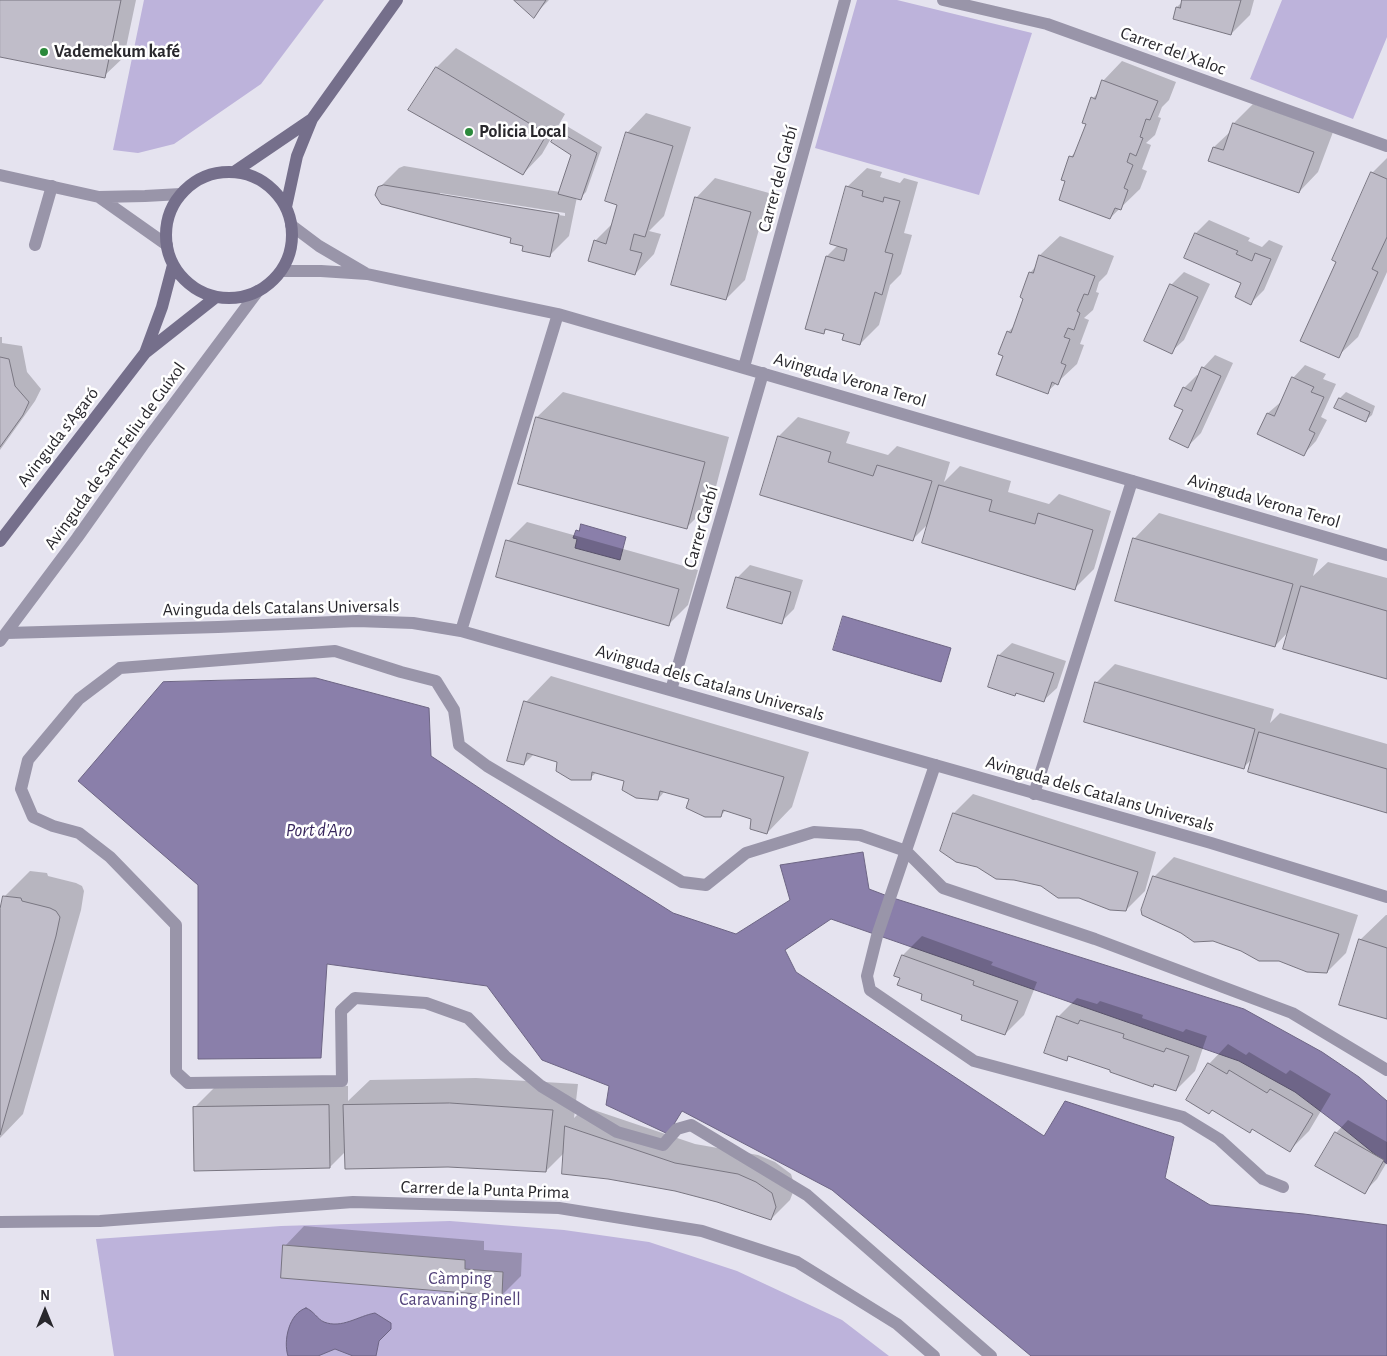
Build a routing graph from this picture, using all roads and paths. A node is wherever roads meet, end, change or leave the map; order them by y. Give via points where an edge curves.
1 (397, 0) edge
2 (845, 0) edge
3 (943, 0) edge
4 (312, 119) junction
5 (1387, 146) edge
6 (234, 172) junction
7 (0, 175) edge
8 (52, 186) junction
9 (181, 194) junction
10 (99, 197) junction
11 (286, 207) junction
12 (292, 225) junction
13 (35, 245) dead end
14 (166, 245) junction
15 (173, 265) junction
16 (282, 271) junction
17 (367, 274) junction
18 (258, 291) junction
19 (216, 297) junction
20 (558, 314) junction
21 (144, 353) junction
22 (744, 368) junction
23 (763, 373) junction
24 (1132, 482) junction
25 (0, 542) edge
26 (1387, 555) edge
27 (461, 631) junction
28 (3, 637) edge
29 (671, 690) junction
30 (935, 765) junction
31 (1034, 794) junction
32 (906, 851) junction
33 (1387, 897) edge
34 (1387, 1070) edge
35 (1283, 1187) dead end
36 (0, 1222) edge
37 (934, 1356) edge
38 (992, 1356) edge

1 - 4 main road
2 - 22 street, Carrer del Garbí
3 - 5 street, Carrer del Xaloc via 1047,24
4 - 6 main road
4 - 11 main road via 297,156
6 - 9 main road via 206,177
6 - 11 main road via 264,183
7 - 8 street
8 - 10 street
8 - 13 street
9 - 10 street
9 - 14 main road via 168,218
10 - 14 street
11 - 12 main road
12 - 16 main road via 291,249
12 - 17 street, Avinguda Verona Terol via 318,246
14 - 15 main road
15 - 19 main road via 191,286
15 - 21 main road via 162,307
16 - 17 street, Avinguda Verona Terol
16 - 18 main road via 274,281
17 - 20 street, Avinguda Verona Terol
18 - 19 main road via 238,298
18 - 28 street, Avinguda de Sant Feliu de Guíxol
19 - 21 main road
20 - 22 street, Avinguda Verona Terol
20 - 27 street
21 - 25 main road, Avinguda s'Agaró
22 - 23 street, Avinguda Verona Terol
23 - 24 street, Avinguda Verona Terol
23 - 29 street, Carrer Garbí
24 - 26 street, Avinguda Verona Terol
24 - 31 street
27 - 28 street, Avinguda dels Catalans Universals via 413,623 357,621
27 - 29 street, Avinguda dels Catalans Universals
29 - 30 street, Avinguda dels Catalans Universals
30 - 31 street, Avinguda dels Catalans Universals
30 - 32 street
31 - 33 street, Avinguda dels Catalans Universals
32 - 34 street via 943,888 1094,939 1292,1013
32 - 35 street via 877,936 867,976 870,990 974,1061 1183,1117 1219,1138 1264,1179
32 - 38 street via 860,835 814,832 746,853 706,885 682,882 487,766 459,745 454,710 436,681 336,651 120,668 79,699 28,760 21,789 34,817 79,833 110,857 176,925 176,1072 188,1083 342,1081 341,1011 356,998 426,1003 468,1018 505,1056 541,1086 617,1132 663,1145 677,1130 691,1125 807,1195
36 - 37 street, Carrer de la Punta Prima via 100,1221 353,1202 559,1208 702,1231 797,1262 898,1324

